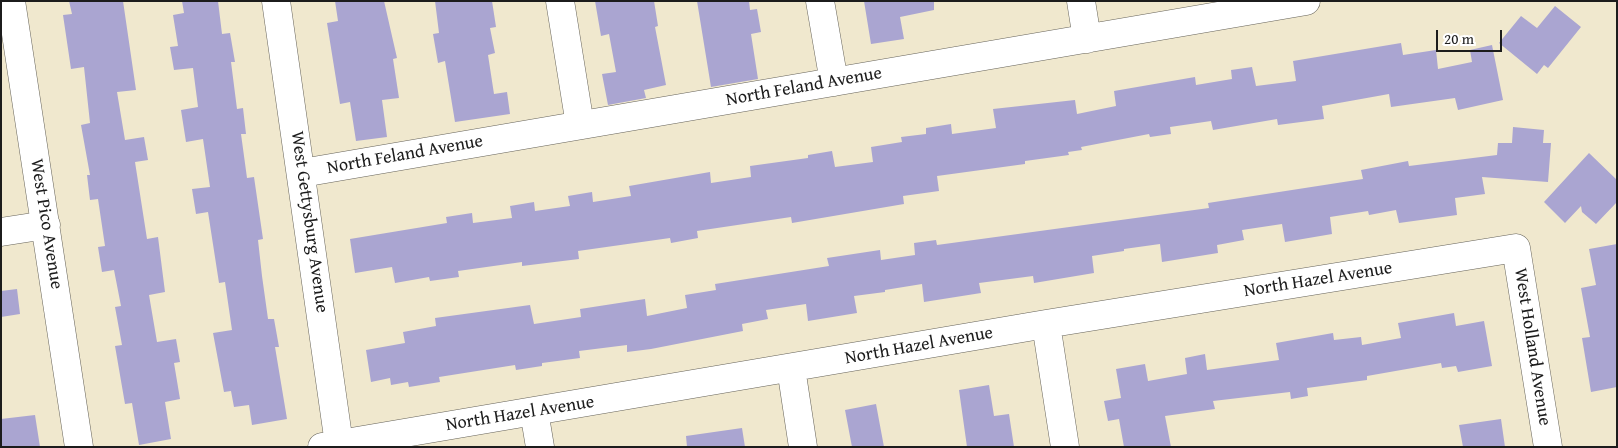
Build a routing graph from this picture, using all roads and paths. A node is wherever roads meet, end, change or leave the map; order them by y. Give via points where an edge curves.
1 (11, 1) edge
2 (276, 1) edge
3 (560, 1) edge
4 (820, 1) edge
5 (1081, 1) edge
6 (1306, 1) edge
7 (1087, 39) junction
8 (834, 82) junction
9 (580, 125) junction
10 (302, 173) junction
11 (46, 225) junction
12 (1, 232) edge
13 (1516, 248) joint
14 (1046, 324) junction
15 (791, 368) junction
16 (534, 411) junction
17 (331, 445) edge
18 (79, 447) edge
19 (540, 447) edge
20 (804, 447) edge
21 (1065, 447) edge
22 (1548, 447) edge

1 - 11 street, West Pico Avenue
2 - 10 street, West Gettysburg Avenue
3 - 9 street
4 - 8 street
5 - 7 street
6 - 7 street, North Feland Avenue
7 - 8 street, North Feland Avenue
8 - 9 street, North Feland Avenue
9 - 10 street, North Feland Avenue
10 - 17 street, West Gettysburg Avenue
11 - 12 street
11 - 18 street, West Pico Avenue
13 - 14 street, North Hazel Avenue
13 - 22 street, West Holland Avenue
14 - 15 street, North Hazel Avenue
14 - 21 street
15 - 16 street, North Hazel Avenue
15 - 20 street
16 - 17 street, North Hazel Avenue
16 - 19 street

